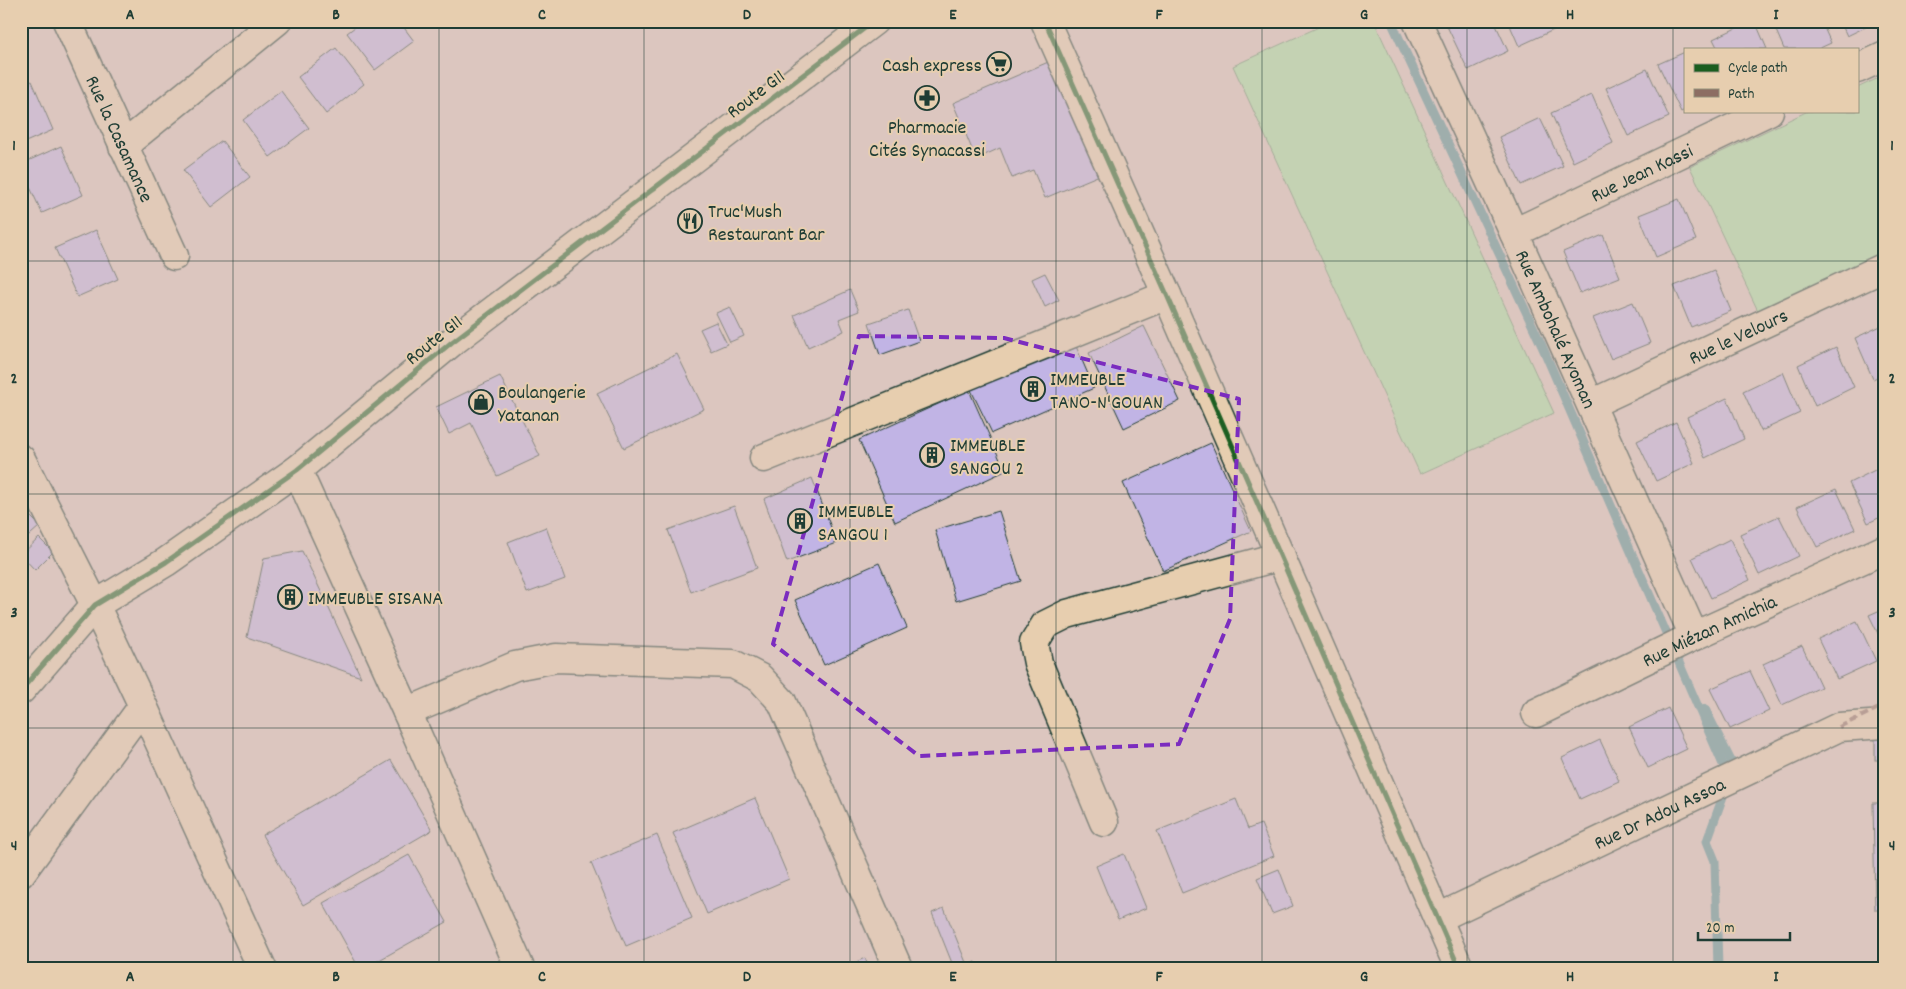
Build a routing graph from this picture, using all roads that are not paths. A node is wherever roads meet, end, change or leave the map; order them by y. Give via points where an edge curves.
1 (67, 21) edge
2 (277, 21) edge
3 (874, 21) edge
4 (1046, 21) edge
5 (1417, 21) edge
6 (1885, 56) edge
7 (1858, 69) edge
8 (1766, 112) edge
9 (122, 146) junction
10 (1514, 233) junction
11 (174, 256) dead end
12 (1885, 267) edge
13 (1167, 295) junction
14 (1591, 404) junction
15 (764, 458) dead end
16 (21, 459) edge
17 (297, 470) junction
18 (1885, 549) edge
19 (1281, 556) junction
20 (96, 605) junction
21 (1694, 636) junction
22 (21, 690) edge
23 (1885, 705) edge
24 (143, 706) junction
25 (407, 712) junction
26 (1536, 713) dead end
27 (1885, 724) edge
28 (1839, 727) junction
29 (1104, 822) dead end
30 (21, 873) edge
31 (1438, 918) junction
32 (262, 968) edge
33 (520, 968) edge
34 (898, 968) edge
35 (1459, 968) edge

1 - 9 street, Rue la Casamance
2 - 9 street
3 - 17 street, Route G11 via 452,342
4 - 13 street
5 - 10 street, Rue Ambohalé Ayoman
6 - 7 street
8 - 10 street, Rue Jean Kassi
9 - 11 street, Rue la Casamance
10 - 14 street, Rue Ambohalé Ayoman
12 - 14 street, Rue le Velours
13 - 15 street
13 - 19 street
14 - 21 street, Rue Ambohalé Ayoman
16 - 20 street
17 - 20 street, Route G11 via 166,562
17 - 25 street
18 - 21 street, Rue Miézan Amichia
19 - 29 street via 1067,614 1046,625 1034,643 1038,663
19 - 31 street
20 - 22 street, Route G11
20 - 24 street
21 - 26 street, Rue Miézan Amichia
23 - 28 street
24 - 30 street
24 - 32 street
25 - 33 street
25 - 34 street via 515,666 556,658 733,664 760,678 782,702
27 - 28 street, Rue Dr Adou Assoa
28 - 31 street, Rue Dr Adou Assoa
31 - 35 street

